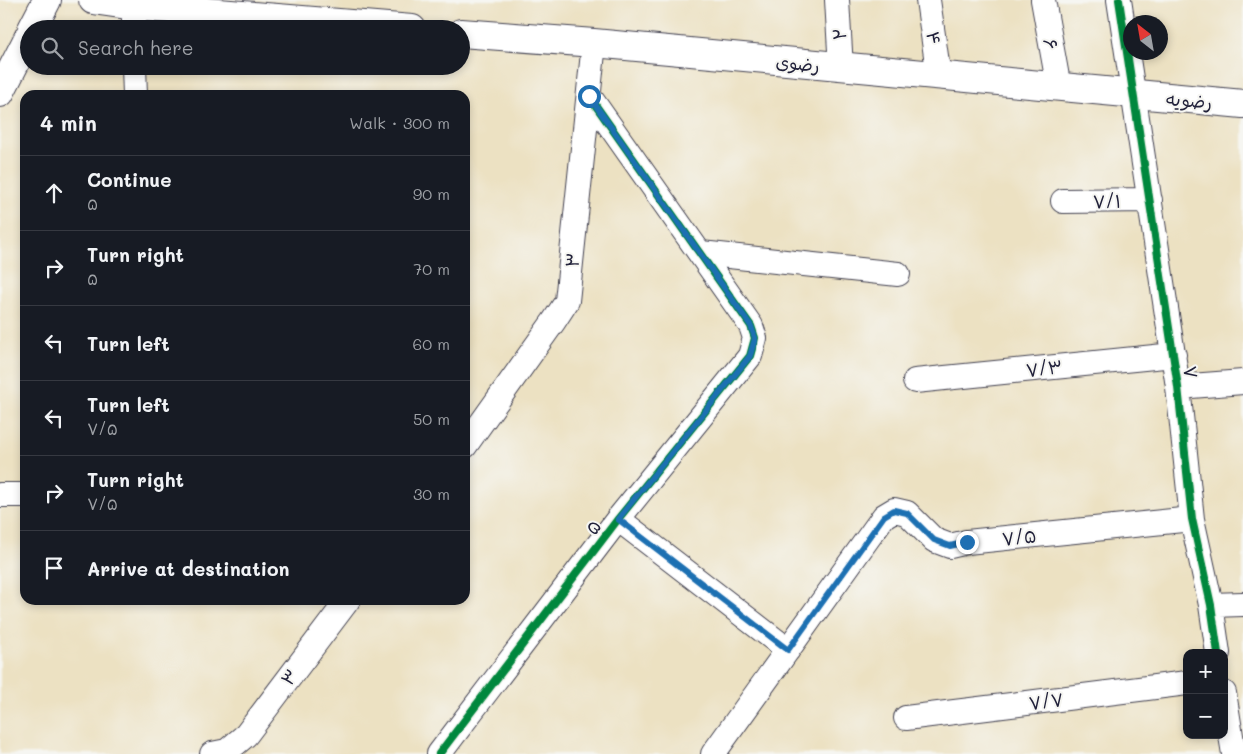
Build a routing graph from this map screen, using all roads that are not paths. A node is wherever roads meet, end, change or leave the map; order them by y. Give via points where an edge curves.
1 (46, 0) edge
2 (93, 0) edge
3 (837, 0) edge
4 (928, 0) edge
5 (1043, 0) edge
6 (1119, 0) edge
7 (133, 12) edge
8 (36, 20) edge
9 (264, 20) edge
10 (470, 34) edge
11 (594, 44) junction
12 (20, 54) edge
13 (841, 68) junction
14 (134, 75) edge
15 (940, 77) junction
16 (1059, 88) junction
17 (135, 90) edge
18 (0, 93) edge
19 (1135, 95) junction
20 (589, 96) junction
21 (1243, 104) edge
22 (1150, 200) junction
23 (1063, 201) dead end
24 (701, 253) junction
25 (898, 274) dead end
26 (1174, 355) junction
27 (915, 382) dead end
28 (1243, 382) edge
29 (1178, 387) junction
30 (474, 421) edge
31 (0, 495) edge
32 (20, 495) edge
33 (618, 519) junction
34 (1192, 519) junction
35 (1243, 604) edge
36 (344, 605) edge
37 (1211, 606) junction
38 (1217, 649) edge
39 (788, 650) junction
40 (1183, 684) edge
41 (1224, 694) edge
42 (906, 718) dead end
43 (220, 753) edge
44 (439, 754) edge
45 (713, 754) edge
46 (1234, 754) edge

1 - 8 main road
2 - 7 main road
3 - 13 street, ۲
4 - 15 street, ۴
5 - 16 street, ۶
6 - 19 street, ۷
7 - 9 main road
10 - 11 main road, رضوی
11 - 13 main road, رضوی
11 - 20 street, ۳
12 - 18 main road
13 - 15 main road, رضوی
14 - 17 street
15 - 16 main road, رضوی
16 - 19 main road, رضوی
19 - 21 main road, رضویه
19 - 22 street, ۷
20 - 24 street, ۵
20 - 30 street, ۳ via 567,301
22 - 23 street, ۷/۱
22 - 26 street, ۷
24 - 25 street
24 - 33 street, ۵ via 751,326 755,338 750,356
26 - 27 street, ۷/۳
26 - 29 street, ۷
28 - 29 street
29 - 34 street, ۷
31 - 32 street
33 - 39 street
33 - 44 street, ۵
34 - 37 street, ۷
34 - 39 street, ۷/۵ via 950,546 934,540 907,513 894,510 884,516
35 - 37 street
36 - 43 street, ۳ via 246,735
37 - 38 street, ۷
39 - 45 street, ۷/۵
40 - 42 street, ۷/۷
41 - 46 street

